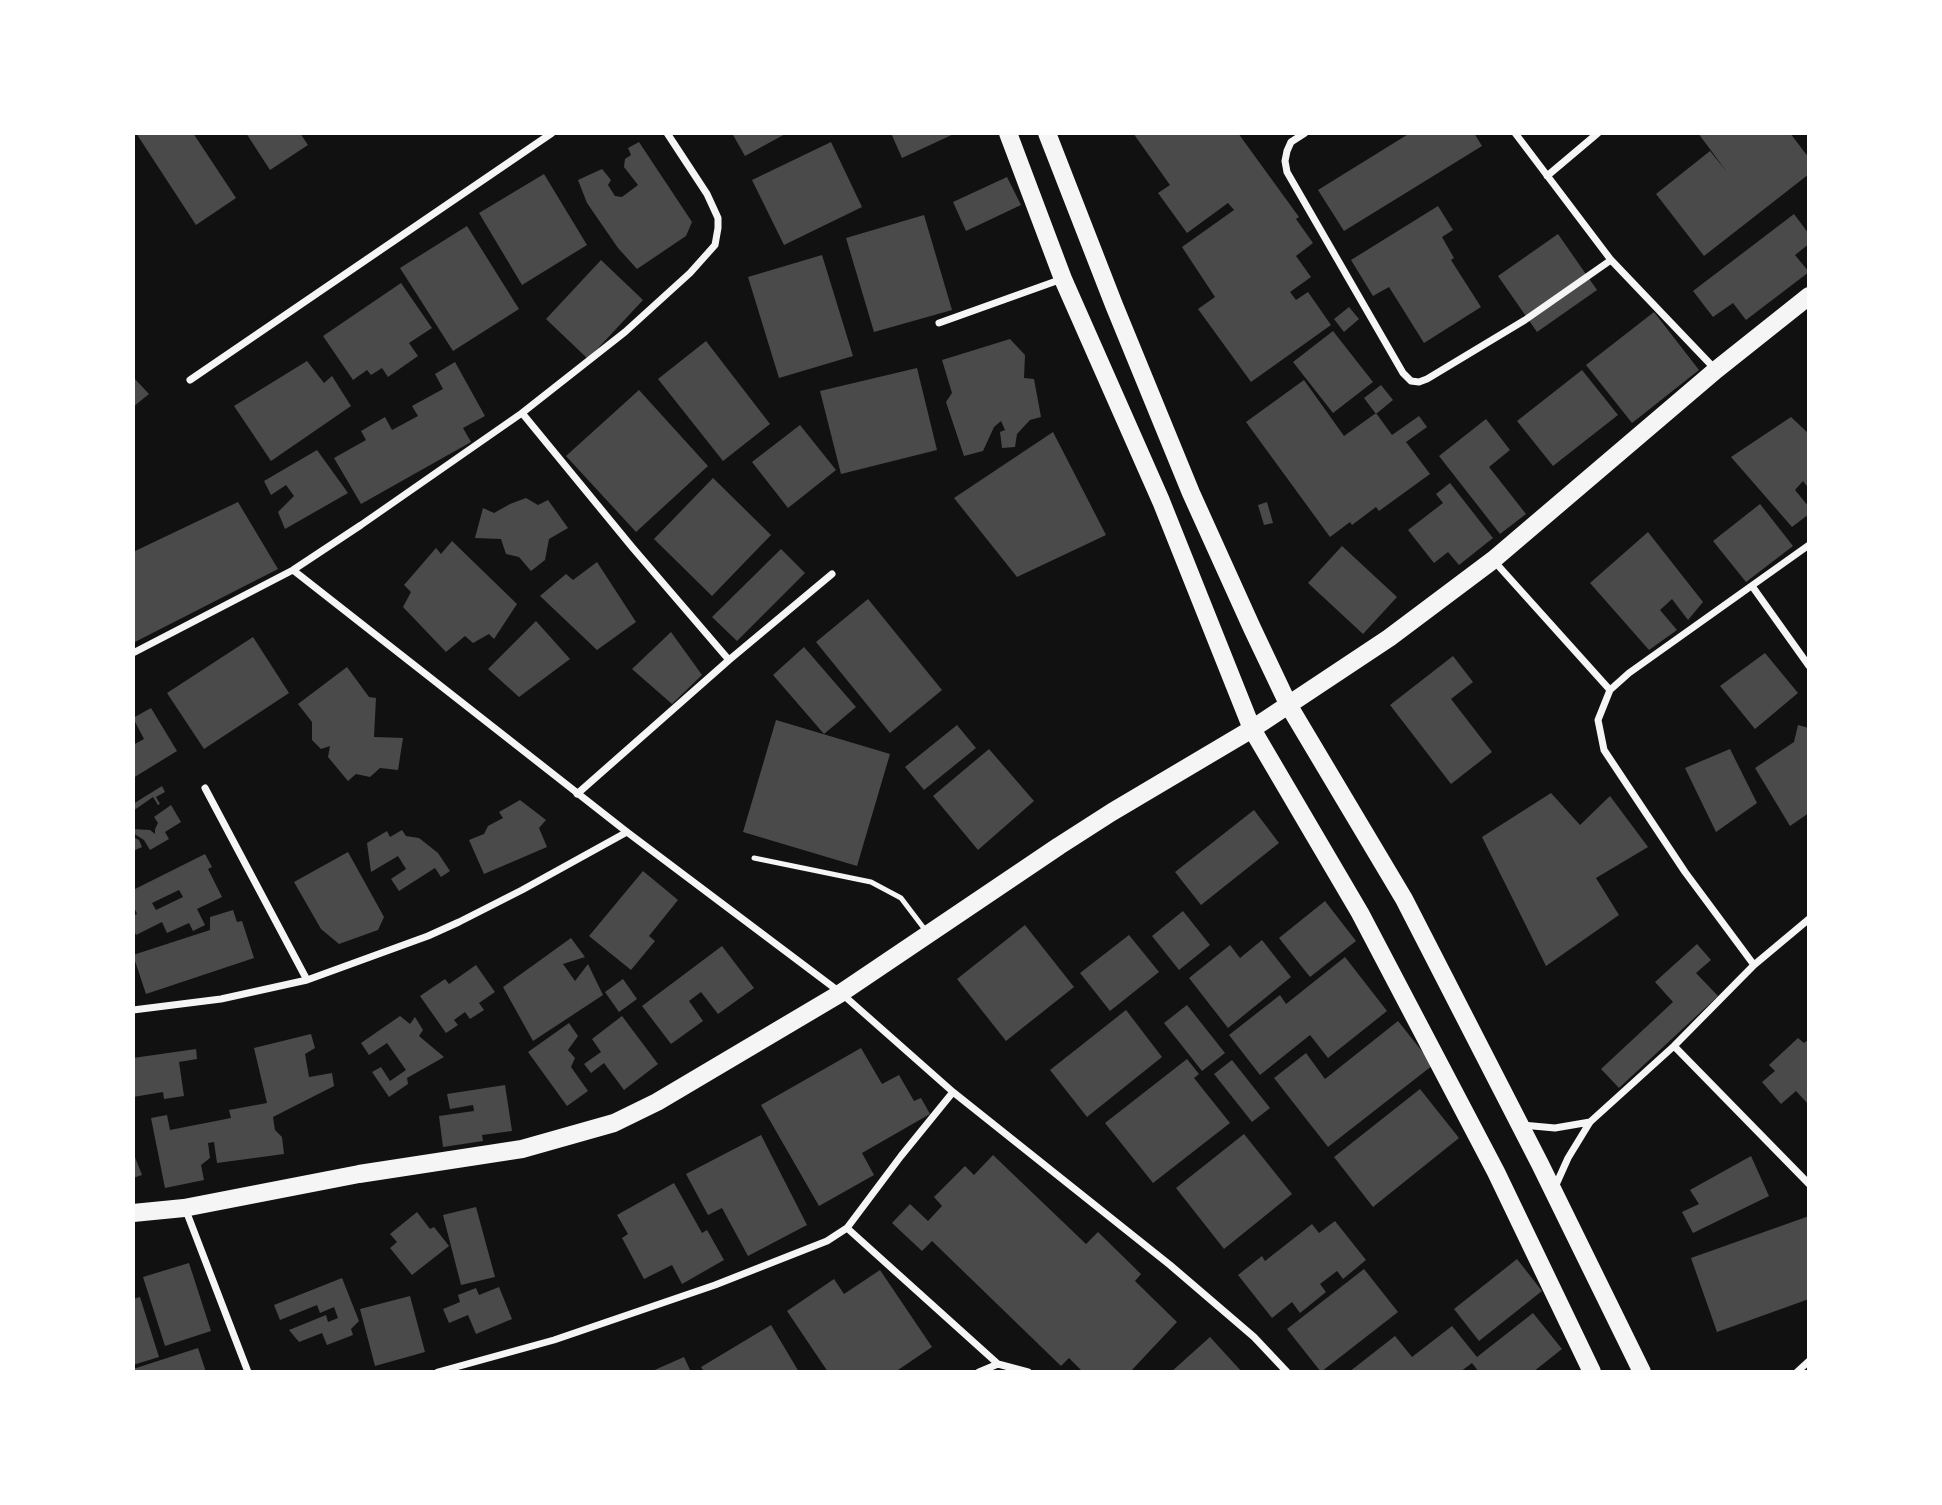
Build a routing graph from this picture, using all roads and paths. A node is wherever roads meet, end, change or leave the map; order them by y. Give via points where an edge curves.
1 (552, 133) edge
2 (667, 133) edge
3 (1009, 133) edge
4 (1048, 133) edge
5 (1305, 133) edge
6 (1515, 133) edge
7 (1598, 133) edge
8 (1547, 176) junction
9 (1611, 260) junction
10 (1063, 279) junction
11 (1809, 296) edge
12 (939, 323) dead end
13 (1716, 370) junction
14 (190, 380) dead end
15 (522, 413) junction
16 (1191, 493) junction
17 (1161, 501) junction
18 (1809, 545) edge
19 (1493, 560) junction
20 (293, 570) junction
21 (832, 574) dead end
22 (1752, 586) junction
23 (133, 653) edge
24 (729, 660) junction
25 (1809, 666) edge
26 (1610, 690) junction
27 (1289, 706) junction
28 (1252, 729) junction
29 (205, 788) dead end
30 (577, 794) junction
31 (627, 832) junction
32 (754, 859) dead end
33 (1809, 919) edge
34 (928, 933) junction
35 (1754, 965) junction
36 (307, 980) junction
37 (841, 993) junction
38 (133, 1010) edge
39 (1674, 1046) junction
40 (953, 1092) junction
41 (1590, 1122) junction
42 (1519, 1125) junction
43 (1809, 1184) edge
44 (1553, 1192) junction
45 (184, 1208) junction
46 (133, 1213) edge
47 (847, 1228) junction
48 (1809, 1361) edge
49 (998, 1364) junction
50 (247, 1372) edge
51 (438, 1372) edge
52 (979, 1372) edge
53 (1028, 1372) edge
54 (1287, 1372) edge
55 (1592, 1372) edge
56 (1642, 1372) edge
57 (1797, 1372) edge

1 - 14 street
2 - 15 street via 718,218 715,245 625,332
3 - 10 main road
4 - 16 main road
5 - 9 street via 1291,142 1287,172 1411,381 1427,379 1525,320
6 - 8 street
7 - 8 street
8 - 9 street
9 - 13 street
10 - 12 street
10 - 17 main road
11 - 13 main road
13 - 19 main road
15 - 20 street
15 - 24 street
16 - 17 main road
16 - 27 main road
17 - 28 main road
18 - 22 street
19 - 26 street
19 - 27 main road
20 - 23 street
20 - 30 street
21 - 24 street
22 - 25 street
22 - 26 street
24 - 30 street
26 - 35 street via 1598,720 1604,750
27 - 28 main road
27 - 42 main road via 1404,900
28 - 34 main road via 1112,813
28 - 55 main road via 1360,913 1496,1172
29 - 36 street
30 - 31 street
31 - 36 street via 428,936
31 - 37 street
32 - 34 lane via 871,883 901,898
33 - 35 street
34 - 37 main road
35 - 39 street
36 - 38 street via 221,999
37 - 40 street
37 - 45 main road via 614,1123 522,1149
39 - 41 street
39 - 43 street
40 - 47 street
40 - 54 street via 1170,1265 1254,1337
41 - 42 street via 1555,1128
41 - 44 street
42 - 44 main road
44 - 56 main road
45 - 46 main road
45 - 50 street
47 - 49 street
47 - 51 street via 827,1241 715,1285 554,1340
48 - 57 street
49 - 52 street
49 - 53 street

